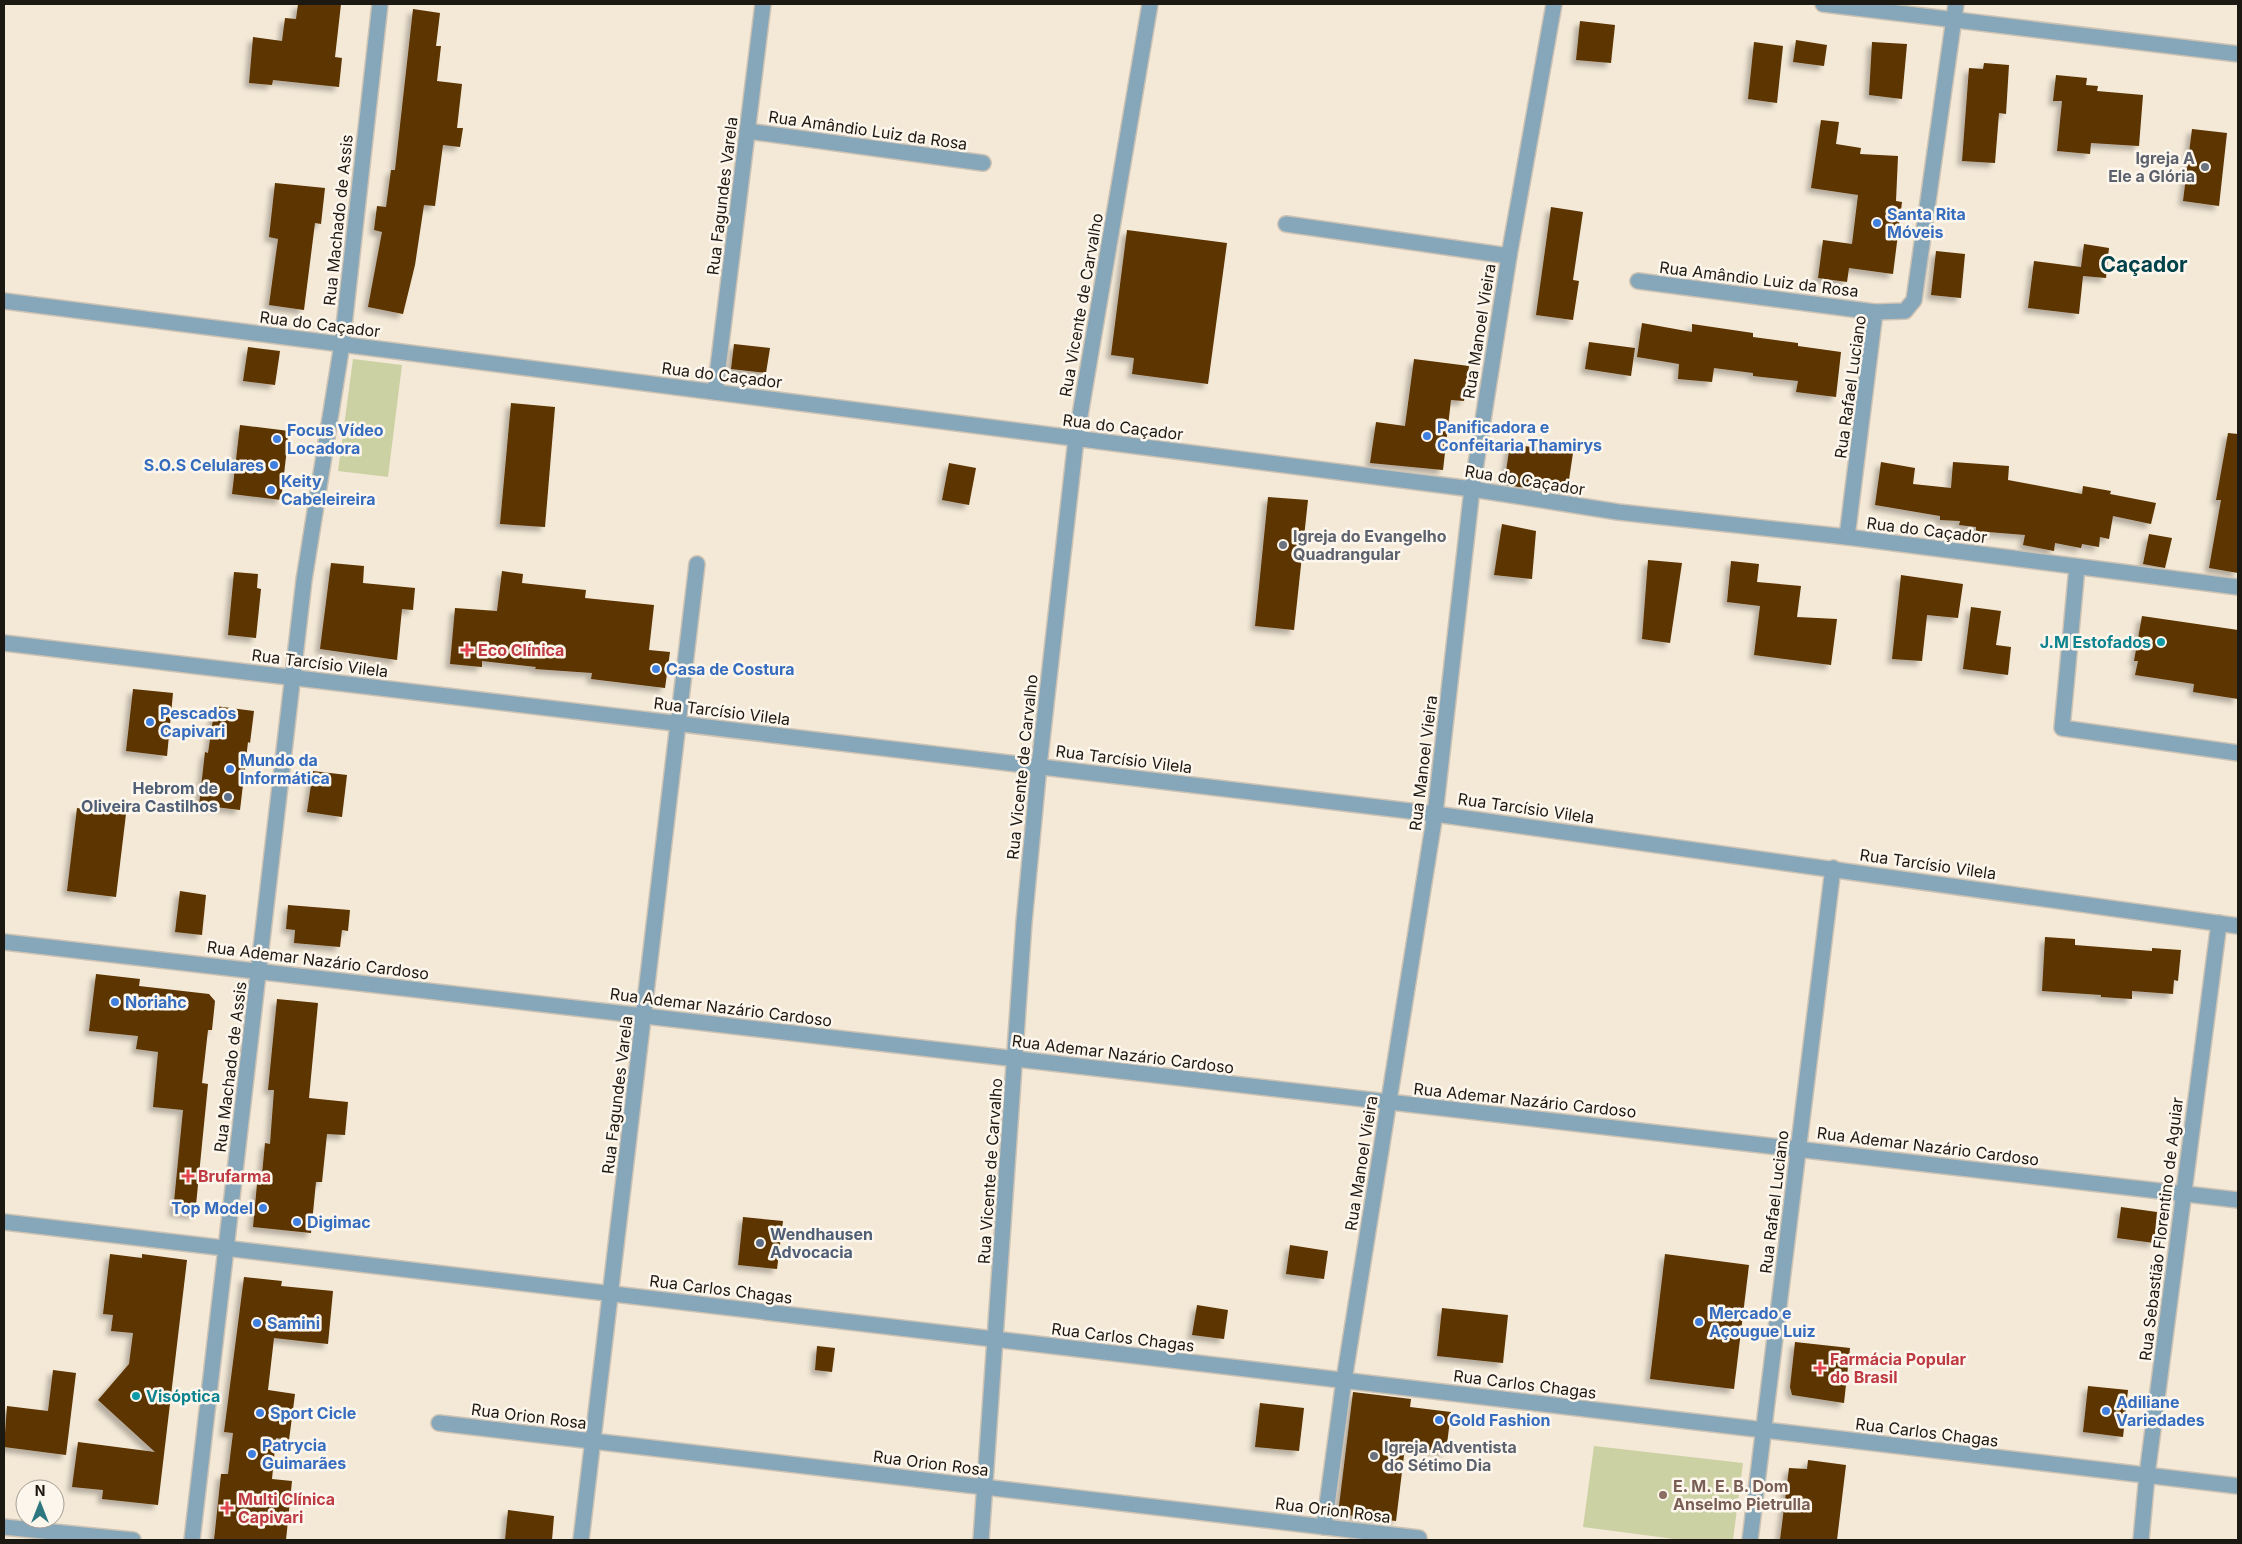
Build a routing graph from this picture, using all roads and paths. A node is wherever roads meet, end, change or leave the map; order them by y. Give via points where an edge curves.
1 (380, 4) edge
2 (763, 4) edge
3 (1150, 4) edge
4 (1554, 4) edge
5 (1823, 4) edge
6 (1956, 4) edge
7 (1954, 20) junction
8 (2238, 54) edge
9 (748, 131) junction
10 (983, 163) dead end
11 (1286, 224) dead end
12 (1509, 256) junction
13 (1638, 281) dead end
14 (4, 301) edge
15 (1875, 312) junction
16 (342, 344) junction
17 (715, 392) junction
18 (1076, 439) junction
19 (1472, 489) junction
20 (1847, 537) junction
21 (697, 564) dead end
22 (2077, 567) junction
23 (2238, 587) edge
24 (4, 643) edge
25 (293, 677) junction
26 (678, 723) junction
27 (2238, 753) edge
28 (1039, 766) junction
29 (1435, 814) junction
30 (1833, 868) junction
31 (2219, 923) junction
32 (2238, 926) edge
33 (4, 942) edge
34 (259, 971) junction
35 (644, 1016) junction
36 (1015, 1059) junction
37 (1389, 1102) junction
38 (1798, 1148) junction
39 (2184, 1193) junction
40 (2238, 1200) edge
41 (4, 1222) edge
42 (226, 1249) junction
43 (611, 1294) junction
44 (996, 1339) junction
45 (1344, 1380) junction
46 (439, 1422) dead end
47 (1764, 1430) junction
48 (593, 1441) junction
49 (2147, 1475) junction
50 (2238, 1486) edge
51 (985, 1487) junction
52 (4, 1527) edge
53 (1324, 1527) junction
54 (1419, 1538) dead end
55 (133, 1540) edge
56 (192, 1540) edge
57 (581, 1540) edge
58 (982, 1540) edge
59 (1750, 1540) edge
60 (2141, 1540) edge

1 - 16 street, Rua Machado de Assis
2 - 9 street, Rua Fagundes Varela
3 - 18 street, Rua Vicente de Carvalho
4 - 12 street, Rua Manoel Vieira
5 - 7 street
6 - 7 street, Rua Rafael Luciano
7 - 8 street
7 - 15 street, Rua Rafael Luciano via 1914,300 1905,311
9 - 10 street, Rua Amândio Luiz da Rosa
9 - 17 street, Rua Fagundes Varela
11 - 12 street
12 - 19 street, Rua Manoel Vieira
13 - 15 street, Rua Amândio Luiz da Rosa
14 - 16 street, Rua do Caçador
15 - 20 street, Rua Rafael Luciano
16 - 17 street, Rua do Caçador
16 - 25 street, Rua Machado de Assis via 311,526
17 - 18 street, Rua do Caçador
18 - 19 street, Rua do Caçador
18 - 28 street, Rua Vicente de Carvalho
19 - 20 street, Rua do Caçador via 1618,512
19 - 29 street, Rua Manoel Vieira
20 - 22 street, Rua do Caçador
21 - 26 street, Rua Fagundes Varela
22 - 23 street, Rua do Caçador
22 - 27 street via 2062,728
24 - 25 street, Rua Tarcísio Vilela
25 - 26 street, Rua Tarcísio Vilela
25 - 34 street, Rua Machado de Assis
26 - 28 street, Rua Tarcísio Vilela
26 - 35 street, Rua Fagundes Varela
28 - 29 street, Rua Tarcísio Vilela
28 - 36 street, Rua Vicente de Carvalho
29 - 30 street, Rua Tarcísio Vilela
29 - 37 street, Rua Manoel Vieira
30 - 31 street, Rua Tarcísio Vilela
30 - 38 street, Rua Rafael Luciano
31 - 32 street, Rua Tarcísio Vilela
31 - 39 street, Rua Sebastião Florentino de Aguiar
33 - 34 street, Rua Ademar Nazário Cardoso
34 - 35 street, Rua Ademar Nazário Cardoso
34 - 42 street, Rua Machado de Assis
35 - 36 street, Rua Ademar Nazário Cardoso
35 - 43 street, Rua Fagundes Varela
36 - 37 street, Rua Ademar Nazário Cardoso
36 - 44 street, Rua Vicente de Carvalho
37 - 38 street, Rua Ademar Nazário Cardoso
37 - 45 street, Rua Manoel Vieira
38 - 39 street, Rua Ademar Nazário Cardoso
38 - 47 street, Rua Rafael Luciano
39 - 40 street, Rua Ademar Nazário Cardoso
39 - 49 street, Rua Sebastião Florentino de Aguiar
41 - 42 street, Rua Carlos Chagas
42 - 43 street, Rua Carlos Chagas
42 - 56 street, Rua Machado de Assis
43 - 44 street, Rua Carlos Chagas
43 - 48 street, Rua Fagundes Varela
44 - 45 street, Rua Carlos Chagas
44 - 51 street, Rua Vicente de Carvalho
45 - 47 street, Rua Carlos Chagas
45 - 53 street, Rua Manoel Vieira
46 - 48 street, Rua Orion Rosa
47 - 49 street, Rua Carlos Chagas
47 - 59 street, Rua Rafael Luciano
48 - 51 street, Rua Orion Rosa
48 - 57 street, Rua Fagundes Varela
49 - 50 street, Rua Carlos Chagas
49 - 60 street, Rua Sebastião Florentino de Aguiar
51 - 53 street, Rua Orion Rosa
51 - 58 street, Rua Vicente de Carvalho
52 - 55 street
53 - 54 street, Rua Orion Rosa

